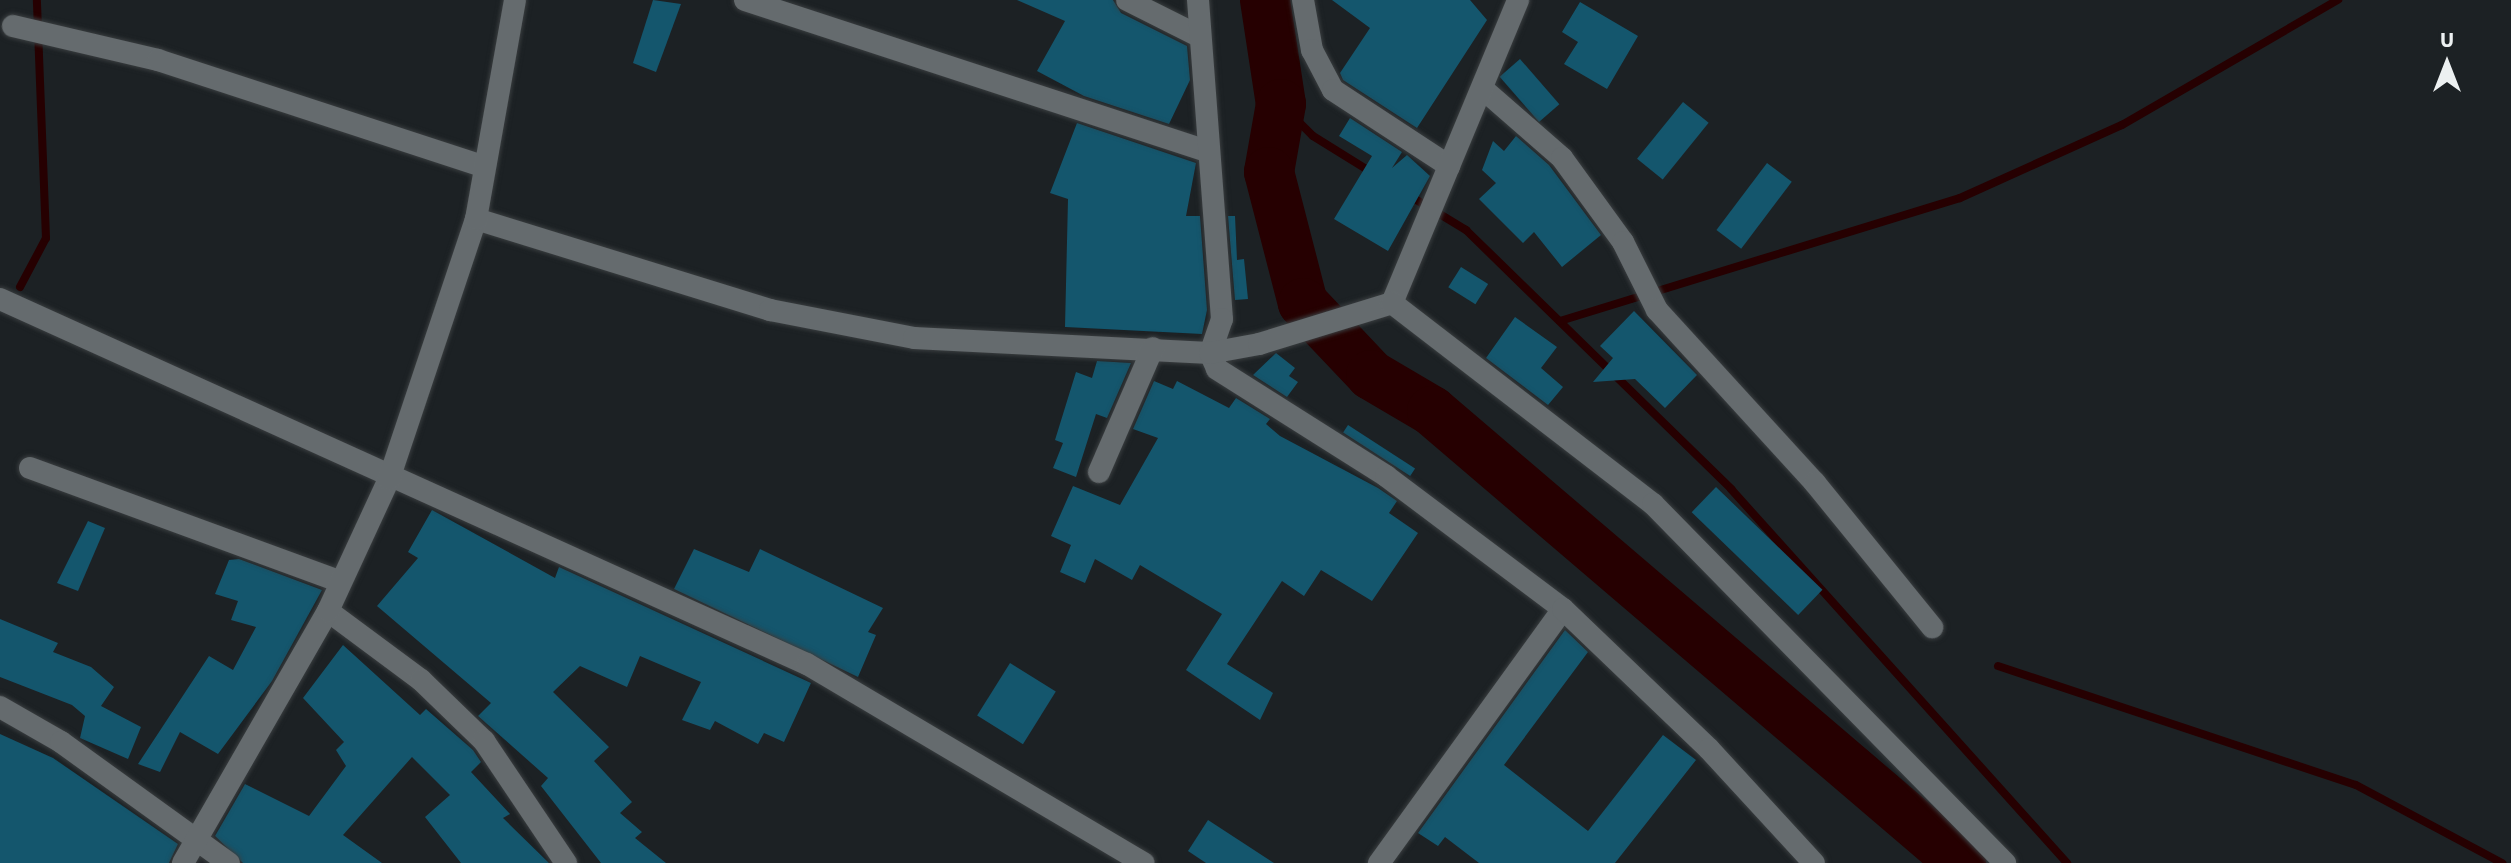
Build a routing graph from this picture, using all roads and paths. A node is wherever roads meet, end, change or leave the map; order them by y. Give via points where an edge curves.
1 (515, 0) edge
2 (745, 0) edge
3 (1127, 0) edge
4 (1198, 0) edge
5 (1303, 0) edge
6 (1518, 0) edge
7 (20, 28) dead end
8 (1199, 36) junction
9 (1483, 89) junction
10 (1206, 151) junction
11 (480, 165) junction
12 (1449, 166) junction
13 (476, 219) junction
14 (0, 299) edge
15 (1392, 303) junction
16 (1153, 348) junction
17 (1210, 353) junction
18 (30, 468) dead end
19 (1099, 472) dead end
20 (389, 479) junction
21 (339, 581) junction
22 (1563, 609) junction
23 (328, 611) junction
24 (1932, 627) dead end
25 (0, 707) edge
26 (195, 837) junction
27 (183, 863) edge
28 (229, 863) edge
29 (566, 863) edge
30 (1144, 863) edge
31 (1379, 863) edge
32 (1814, 863) edge
33 (2005, 863) edge

1 - 11 street
2 - 10 street
3 - 8 street
4 - 8 street
5 - 12 street via 1312,50 1333,90
6 - 9 street
7 - 11 street via 158,60
8 - 10 street
9 - 12 street
9 - 24 street via 1562,158 1623,242 1657,310 1815,483
10 - 17 street via 1222,319
11 - 13 street
12 - 15 street via 1406,281
13 - 16 street via 770,310 914,338
13 - 20 street
14 - 20 street
15 - 17 street via 1259,344
15 - 33 street via 1653,504 1767,612
16 - 17 street
16 - 19 street
17 - 22 street via 1217,369 1386,476
18 - 21 street
20 - 21 street
20 - 30 street via 807,664
21 - 23 street
22 - 31 street
22 - 32 street via 1709,749
23 - 26 street
23 - 29 street via 421,680 484,741
25 - 26 street
26 - 27 street
26 - 28 street

